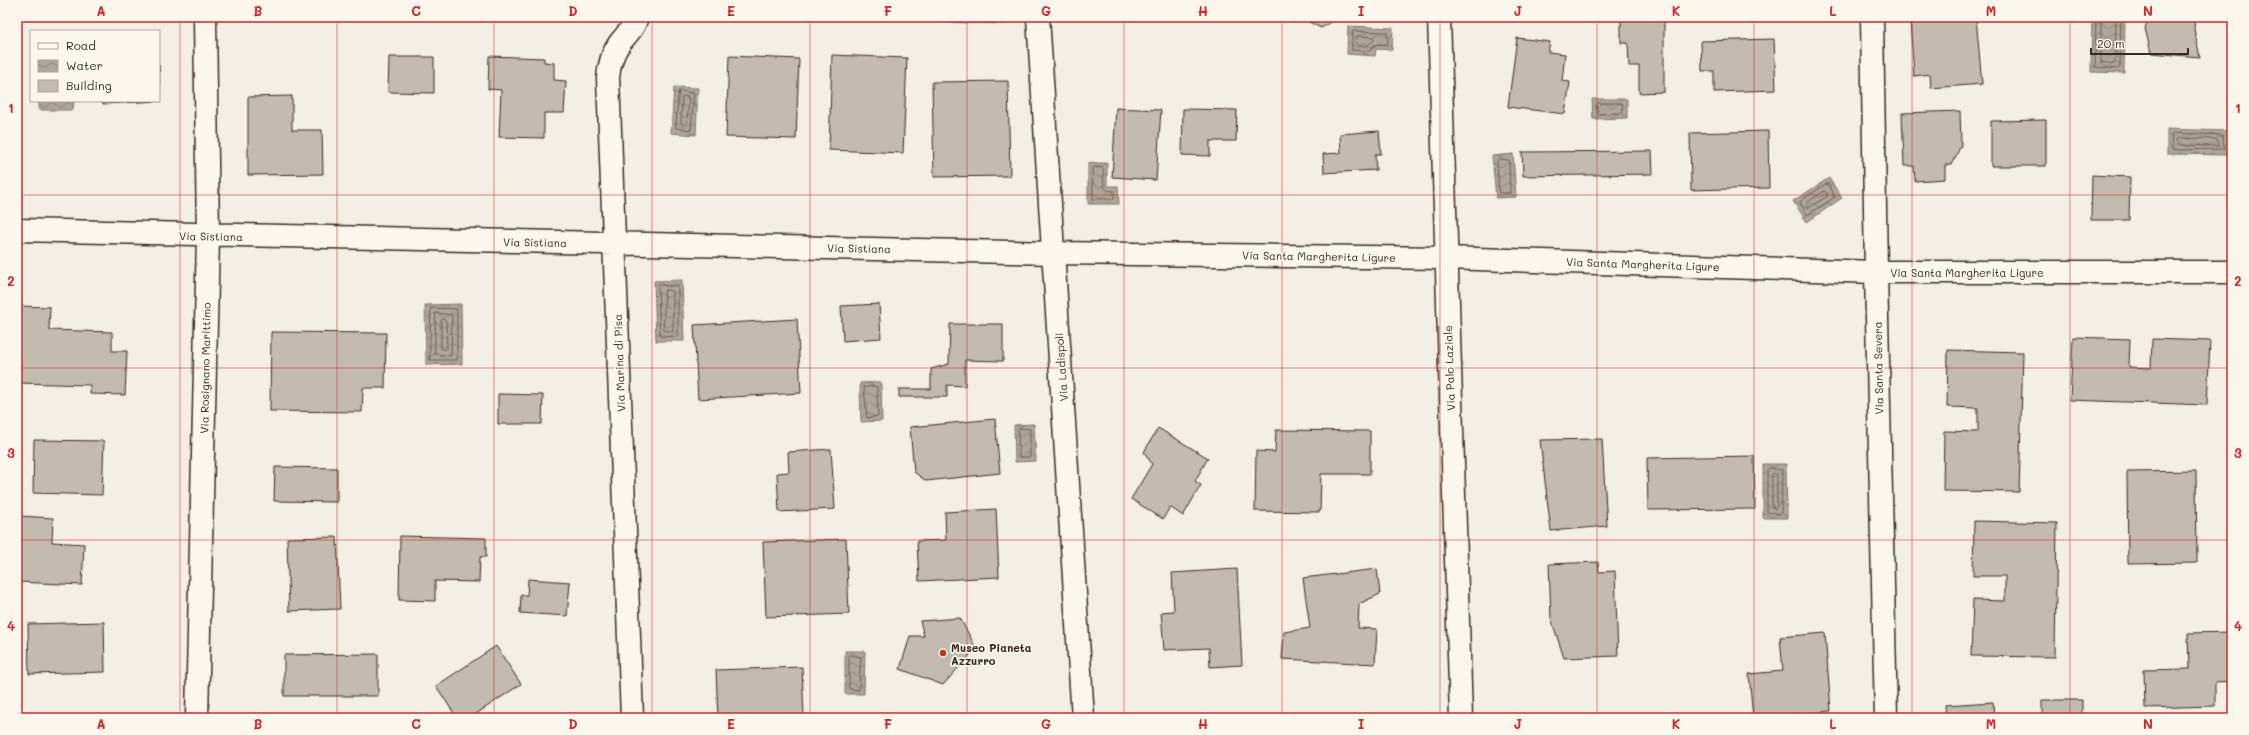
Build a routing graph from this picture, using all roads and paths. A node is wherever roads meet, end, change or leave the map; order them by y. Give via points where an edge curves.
1 (205, 17) edge
2 (637, 17) edge
3 (1038, 17) edge
4 (1439, 17) edge
5 (1872, 17) edge
6 (17, 230) edge
7 (208, 236) junction
8 (615, 243) junction
9 (1054, 253) junction
10 (1446, 258) junction
11 (1876, 272) junction
12 (2232, 272) edge
13 (197, 718) edge
14 (632, 718) edge
15 (1083, 718) edge
16 (1461, 718) edge
17 (1886, 718) edge

1 - 7 street, Via Rosignano Marittimo
2 - 8 street, Via Marina di Pisa via 633,27 615,50 609,71
3 - 9 street, Via Ladispoli
4 - 10 street, Via Palo Laziale
5 - 11 street, Via Santa Severa
6 - 7 street, Via Sistiana
7 - 8 street, Via Sistiana
7 - 13 street, Via Rosignano Marittimo
8 - 9 street, Via Sistiana
8 - 14 street, Via Marina di Pisa
9 - 10 street, Via Santa Margherita Ligure
9 - 15 street, Via Ladispoli
10 - 11 street, Via Santa Margherita Ligure
10 - 16 street, Via Palo Laziale
11 - 12 street, Via Santa Margherita Ligure
11 - 17 street, Via Santa Severa

